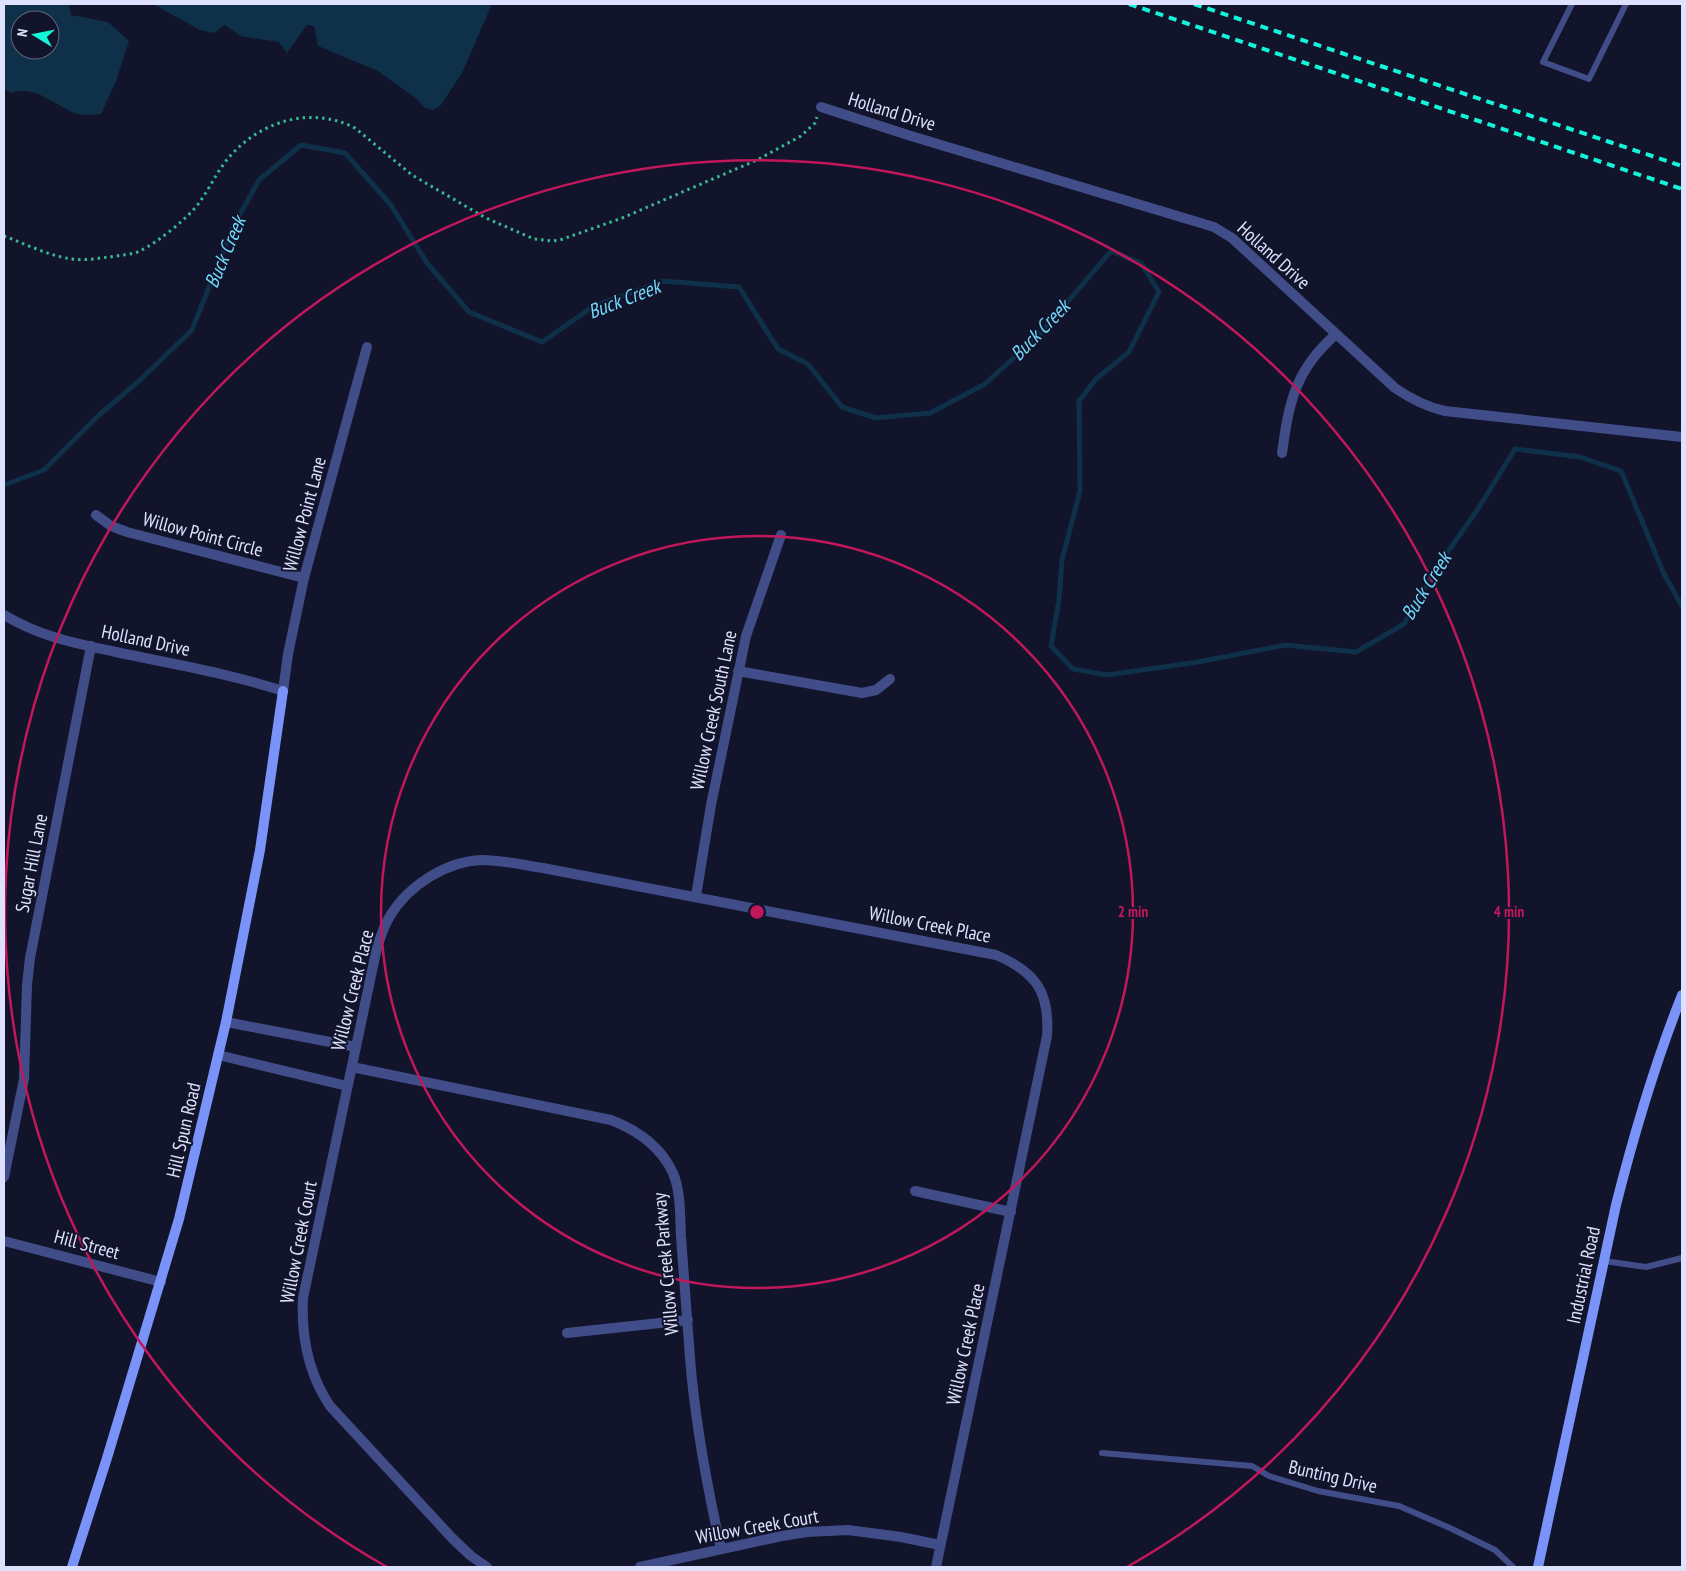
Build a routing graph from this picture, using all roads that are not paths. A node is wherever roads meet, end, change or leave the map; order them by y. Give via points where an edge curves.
1 (1572, 4) edge
2 (1626, 4) edge
3 (821, 107) road end
4 (1336, 334) junction
5 (367, 347) dead end
6 (1682, 437) edge
7 (1282, 453) dead end
8 (96, 515) dead end
9 (781, 535) dead end
10 (304, 578) junction
11 (4, 615) edge
12 (91, 646) junction
13 (738, 671) junction
14 (890, 679) dead end
15 (283, 691) junction
16 (696, 896) junction
17 (1682, 996) edge
18 (226, 1022) junction
19 (356, 1047) junction
20 (218, 1055) junction
21 (352, 1066) junction
22 (347, 1086) junction
23 (4, 1177) edge
24 (915, 1191) dead end
25 (1011, 1212) junction
26 (4, 1241) edge
27 (1682, 1258) edge
28 (1604, 1261) junction
29 (161, 1282) junction
30 (688, 1320) junction
31 (568, 1333) dead end
32 (1102, 1453) dead end
33 (940, 1544) junction
34 (722, 1549) junction
35 (72, 1567) edge
36 (487, 1567) edge
37 (640, 1567) edge
38 (936, 1567) edge
39 (1513, 1567) edge
40 (1538, 1567) edge

1 - 2 lane via 1543,62 1589,78
3 - 4 street, Holland Drive via 1214,227 1232,238
4 - 6 street, Holland Drive via 1394,388 1430,408
4 - 7 street via 1318,352 1296,387
5 - 10 street, Willow Point Lane
8 - 10 street, Willow Point Circle via 127,532
9 - 13 street, Willow Creek South Lane via 752,615
10 - 15 street, Willow Point Lane
11 - 12 street, Holland Drive via 40,633
12 - 15 street, Holland Drive via 246,679
12 - 23 street, Sugar Hill Lane via 30,958 24,1079
13 - 14 street via 862,693 876,690
13 - 16 street, Willow Creek South Lane
15 - 18 street, Hill Spun Road via 260,850
16 - 19 street, Willow Creek Place via 498,861 481,860 455,865 421,884 390,916 376,952
16 - 25 street, Willow Creek Place via 996,955 1015,963 1030,976 1046,1001 1047,1036
17 - 28 street, Industrial Road via 1665,1038 1629,1152
18 - 19 street
18 - 20 street, Hill Spun Road
19 - 21 street, Willow Creek Place
20 - 22 street
20 - 29 street, Hill Spun Road
21 - 22 street, Willow Creek Court
21 - 30 street, Willow Creek Parkway via 612,1120 645,1138 667,1163 675,1182
22 - 36 street, Willow Creek Court via 304,1298 303,1325 308,1359 320,1391 330,1406 453,1539
24 - 25 street
25 - 33 street, Willow Creek Place
26 - 29 street, Hill Street
27 - 28 lane via 1646,1267
28 - 40 street, Industrial Road
29 - 35 street, Hill Spun Road
30 - 31 street
30 - 34 street, Willow Creek Parkway via 698,1437
32 - 39 lane, Bunting Drive via 1252,1466 1269,1476 1318,1491 1399,1506 1495,1550
33 - 34 street, Willow Creek Court via 848,1530 782,1536
33 - 38 street, Willow Creek Place
34 - 37 street, Willow Creek Court

